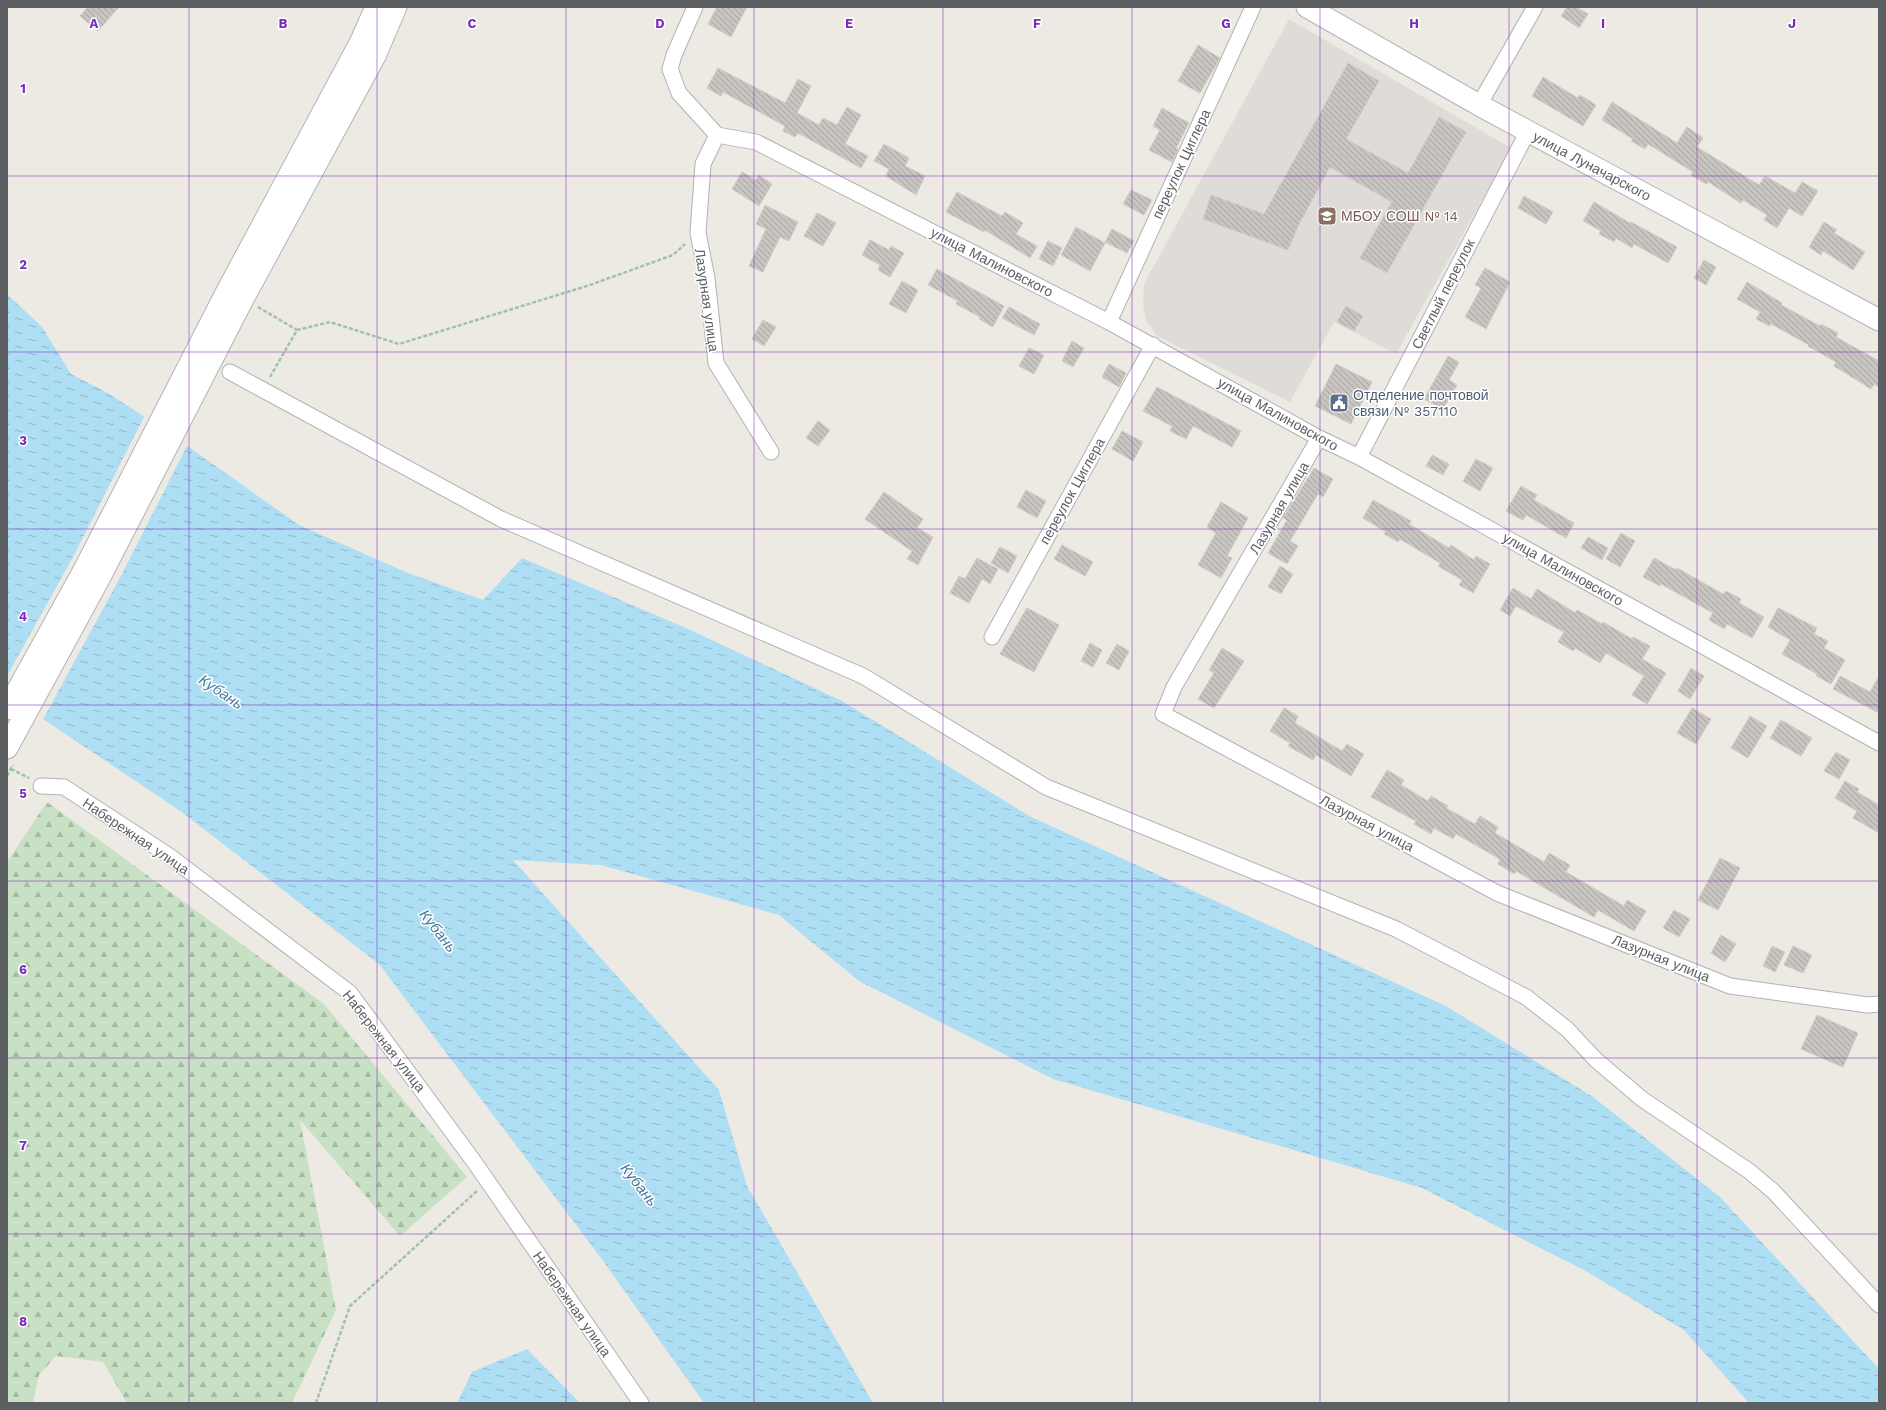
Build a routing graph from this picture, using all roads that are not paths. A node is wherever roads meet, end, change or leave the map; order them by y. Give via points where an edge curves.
1 (376, 7) edge
2 (396, 7) edge
3 (695, 7) edge
4 (1253, 7) edge
5 (1307, 7) edge
6 (1535, 7) edge
7 (1480, 105) junction
8 (1528, 131) junction
9 (717, 135) junction
10 (241, 300) junction
11 (1879, 320) edge
12 (1109, 322) junction
13 (1153, 345) junction
14 (230, 372) dead end
15 (1320, 438) junction
16 (771, 452) dead end
17 (1359, 457) junction
18 (992, 637) dead end
19 (7, 709) edge
20 (1879, 743) edge
21 (10, 761) edge
22 (41, 786) road end
23 (1879, 1004) edge
24 (1879, 1305) edge
25 (641, 1403) edge

1 - 10 main road
2 - 10 main road via 375,56
3 - 9 street via 670,68 679,94
4 - 12 street, переулок Циглера
5 - 7 main road, улица Луначарского
6 - 7 street
7 - 8 main road, улица Луначарского
8 - 11 main road, улица Луначарского
8 - 17 street, Светлый переулок
9 - 12 street, улица Малиновского via 756,142
9 - 16 street, Лазурная улица via 703,164 698,233 707,278 716,363
10 - 19 main road via 84,570
10 - 21 main road
12 - 13 street, улица Малиновского
13 - 15 street, улица Малиновского
13 - 18 street, переулок Циглера
14 - 24 street via 501,520 863,676 1046,787 1396,929 1526,996 1567,1029 1596,1060 1642,1099 1749,1171 1773,1191
15 - 17 street, улица Малиновского
15 - 23 street, Лазурная улица via 1174,687 1163,714 1498,893 1730,986 1868,1005
17 - 20 street, улица Малиновского
22 - 25 street, Набережная улица via 64,787 168,855 350,993 488,1181

